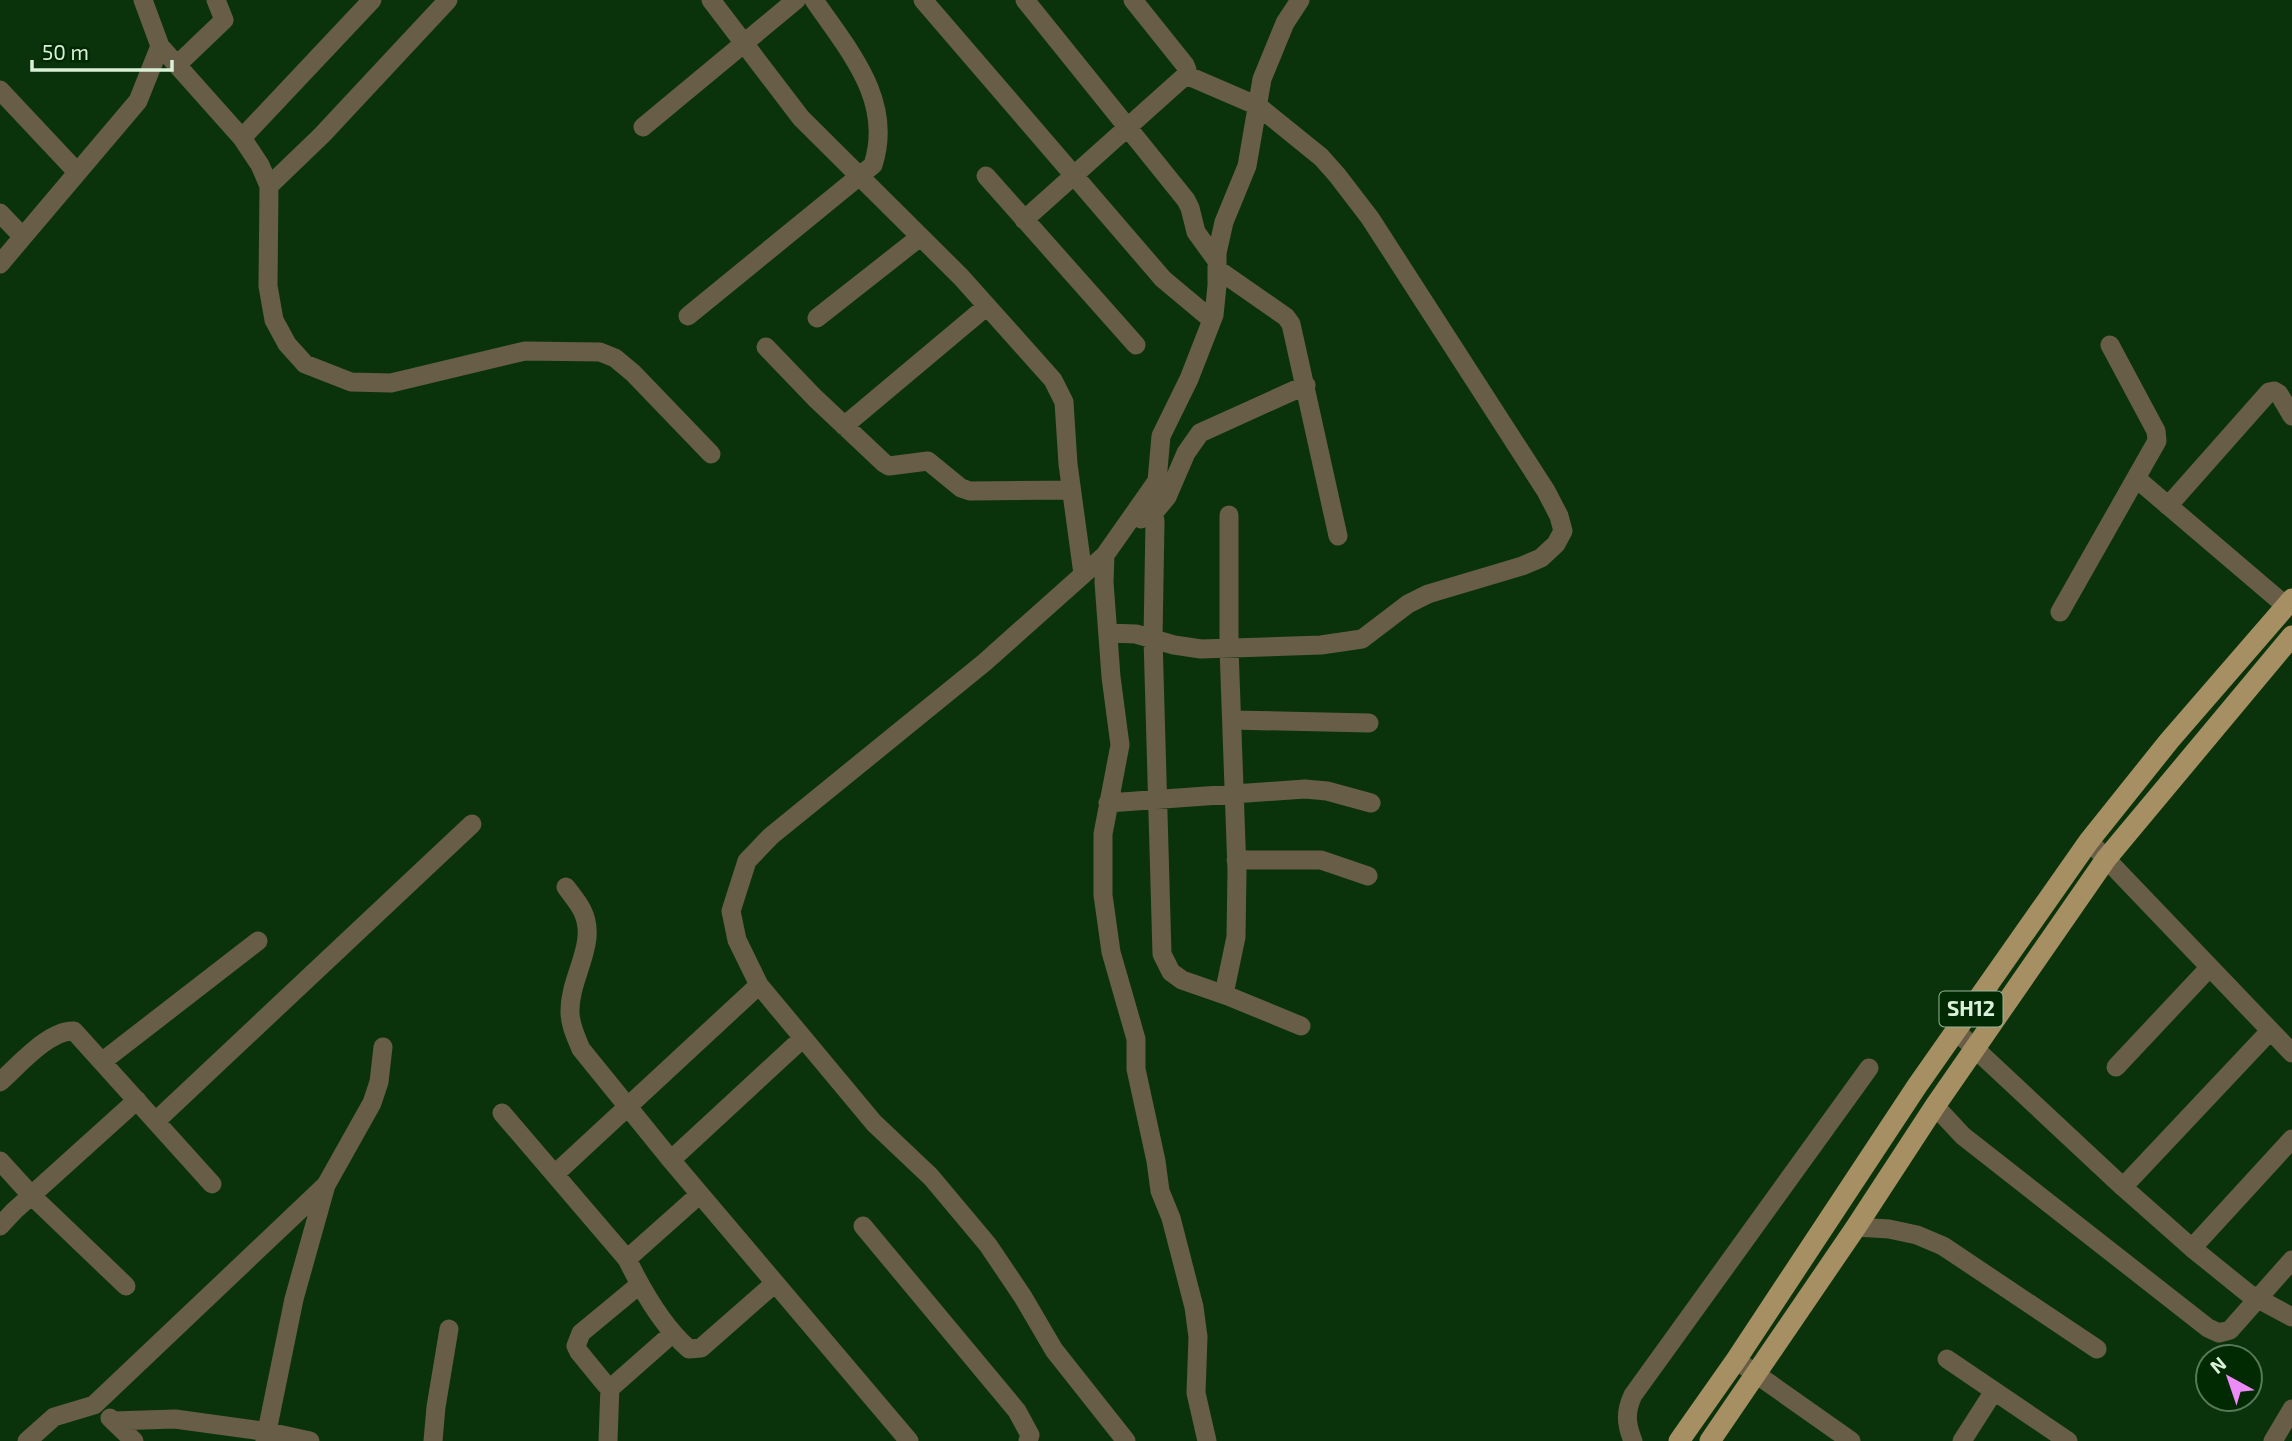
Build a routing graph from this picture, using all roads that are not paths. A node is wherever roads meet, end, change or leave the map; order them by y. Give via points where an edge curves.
1 (143, 0) edge
2 (216, 0) edge
3 (372, 0) edge
4 (448, 0) edge
5 (711, 0) edge
6 (796, 0) edge
7 (814, 0) edge
8 (923, 0) edge
9 (1025, 0) edge
10 (1133, 0) edge
11 (1300, 0) edge
12 (745, 42) junction
13 (160, 46) junction
14 (177, 65) junction
15 (1186, 75) junction
16 (0, 90) edge
17 (1258, 106) junction
18 (643, 127) dead end
19 (1127, 129) junction
20 (242, 138) junction
21 (78, 172) junction
22 (1073, 174) junction
23 (986, 176) dead end
24 (860, 177) junction
25 (269, 186) junction
26 (0, 213) edge
27 (1024, 220) junction
28 (23, 237) junction
29 (920, 237) junction
30 (0, 264) edge
31 (1217, 265) junction
32 (987, 306) junction
33 (688, 316) dead end
34 (817, 318) dead end
35 (1212, 320) junction
36 (1136, 345) dead end
37 (2110, 345) dead end
38 (766, 347) dead end
39 (1306, 386) junction
40 (2292, 416) edge
41 (844, 426) junction
42 (711, 454) dead end
43 (2137, 479) junction
44 (1072, 490) junction
45 (2168, 506) junction
46 (1153, 512) junction
47 (1229, 515) dead end
48 (1125, 527) junction
49 (1338, 536) dead end
50 (1105, 555) junction
51 (1083, 574) junction
52 (2289, 603) edge
53 (2060, 612) dead end
54 (1109, 634) junction
55 (2292, 636) edge
56 (1153, 638) junction
57 (1229, 648) junction
58 (1232, 720) junction
59 (1369, 723) dead end
60 (1234, 795) junction
61 (1158, 800) junction
62 (1108, 803) junction
63 (1371, 803) dead end
64 (472, 824) dead end
65 (2089, 841) junction
66 (2106, 859) junction
67 (1236, 860) junction
68 (1368, 876) dead end
69 (566, 887) dead end
70 (258, 941) dead end
71 (2209, 968) junction
72 (759, 985) junction
73 (1224, 994) junction
74 (1301, 1026) dead end
75 (1956, 1031) junction
76 (2270, 1031) junction
77 (803, 1038) junction
78 (383, 1047) dead end
79 (1975, 1049) junction
80 (2292, 1054) edge
81 (103, 1061) junction
82 (2116, 1067) dead end
83 (1869, 1068) dead end
84 (0, 1082) edge
85 (137, 1100) junction
86 (1934, 1106) junction
87 (628, 1107) junction
88 (502, 1113) dead end
89 (156, 1121) junction
90 (2292, 1139) edge
91 (671, 1160) junction
92 (0, 1161) edge
93 (555, 1174) junction
94 (212, 1184) dead end
95 (326, 1185) junction
96 (2123, 1187) junction
97 (700, 1194) junction
98 (31, 1195) junction
99 (0, 1226) edge
100 (863, 1226) dead end
101 (1856, 1227) junction
102 (2192, 1248) junction
103 (627, 1259) junction
104 (2292, 1260) edge
105 (775, 1283) junction
106 (639, 1285) junction
107 (126, 1286) dead end
108 (2258, 1299) junction
109 (2292, 1317) edge
110 (449, 1329) dead end
111 (673, 1333) junction
112 (2097, 1349) dead end
113 (1947, 1359) dead end
114 (1737, 1360) junction
115 (1756, 1374) junction
116 (610, 1386) junction
117 (1994, 1391) junction
118 (94, 1405) junction
119 (2292, 1409) edge
120 (113, 1421) junction
121 (267, 1436) edge
122 (27, 1441) edge
123 (134, 1441) edge
124 (310, 1441) edge
125 (433, 1441) edge
126 (608, 1441) edge
127 (909, 1441) edge
128 (1028, 1441) edge
129 (1126, 1441) edge
130 (1207, 1441) edge
131 (1633, 1441) edge
132 (1679, 1441) edge
133 (1710, 1441) edge
134 (1851, 1441) edge
135 (1962, 1441) edge
136 (2068, 1441) edge
137 (2273, 1441) edge

1 - 13 street
2 - 14 street via 225,20
3 - 20 street
4 - 25 street
5 - 12 street
6 - 12 street
7 - 24 street via 871,89 877,153 873,165
8 - 22 street
9 - 19 street
10 - 15 street via 1185,65
11 - 17 street via 1265,70
12 - 18 street
12 - 24 street via 801,118
13 - 14 street
13 - 21 street via 138,101
14 - 20 street
15 - 17 street
15 - 19 street
16 - 21 street
17 - 31 street via 1247,166 1224,222
17 - 57 street via 1321,157 1370,218 1546,491 1563,531 1541,558 1427,594 1362,639
19 - 22 street
19 - 31 street via 1186,200 1196,232
20 - 25 street
21 - 28 street
22 - 27 street
22 - 35 street via 1163,279
23 - 27 street
24 - 29 street
24 - 33 street
25 - 42 street via 268,286 274,320 305,364 351,382 391,383 525,351 600,352 633,373
26 - 28 street
27 - 36 street
28 - 30 street
29 - 32 street
29 - 34 street
31 - 35 street
31 - 39 street via 1286,317
32 - 41 street
32 - 44 street via 1060,390 1065,402
35 - 48 street via 1161,436 1157,481
37 - 43 street via 2156,430 2157,441
38 - 41 street
39 - 46 street via 1200,433 1167,497
39 - 49 street
40 - 45 street via 2279,394 2269,393
41 - 44 street via 884,463 898,466 928,461 970,491
43 - 45 street
43 - 53 street
44 - 51 street
45 - 52 street
46 - 48 street
46 - 56 street
47 - 57 street
48 - 50 street
50 - 51 street
50 - 54 street
51 - 72 street via 747,861 731,911 737,940
52 - 65 main road, SH12
54 - 56 street
54 - 62 street via 1119,745
55 - 66 main road
56 - 57 street via 1201,649
56 - 61 street
57 - 58 street
58 - 59 street
58 - 60 street
60 - 61 street
60 - 63 street via 1316,790
60 - 67 street
61 - 62 street
61 - 73 street via 1162,954 1171,972 1182,980
62 - 130 street via 1103,895 1111,952 1136,1039 1136,1069 1160,1191 1194,1307 1196,1393
64 - 89 street
65 - 66 street
65 - 75 main road, SH12
66 - 71 street
66 - 79 main road
67 - 68 street via 1321,860
67 - 73 street via 1236,937
69 - 87 street via 582,910 587,929 587,944 574,978 573,1029 581,1049
70 - 81 street
71 - 76 street
71 - 82 street
72 - 77 street
72 - 87 street
73 - 74 street
75 - 79 street
75 - 114 main road, SH12
76 - 80 street
76 - 96 street
77 - 91 street
77 - 129 street via 988,1245 1062,1361
78 - 95 street via 372,1103
79 - 86 main road
79 - 96 street
81 - 84 street via 81,1036 64,1030
81 - 85 street
83 - 131 street via 1633,1395 1627,1425
85 - 89 street
85 - 98 street
86 - 101 main road
86 - 108 street via 1963,1136 2208,1328 2230,1331
87 - 91 street
87 - 93 street
88 - 93 street
89 - 94 street
90 - 102 street
91 - 97 street
92 - 98 street
93 - 103 street
95 - 118 street
95 - 121 street via 294,1299
96 - 102 street
97 - 103 street
97 - 105 street
98 - 99 street
98 - 107 street
100 - 128 street via 1017,1411 1030,1436
101 - 112 street via 1917,1235 1943,1246
101 - 115 main road
102 - 108 street
103 - 106 street
104 - 108 street
105 - 111 street via 701,1348 689,1349
105 - 127 street
106 - 111 street
106 - 116 street via 578,1338 579,1352
108 - 109 street
110 - 125 street
111 - 116 street
113 - 117 street
114 - 115 street
114 - 132 main road, SH12
115 - 133 main road
115 - 134 street
116 - 126 street
117 - 135 street
117 - 136 street
118 - 120 street
118 - 122 street via 54,1417
119 - 137 street
120 - 121 street via 175,1419
120 - 123 street
121 - 124 street

